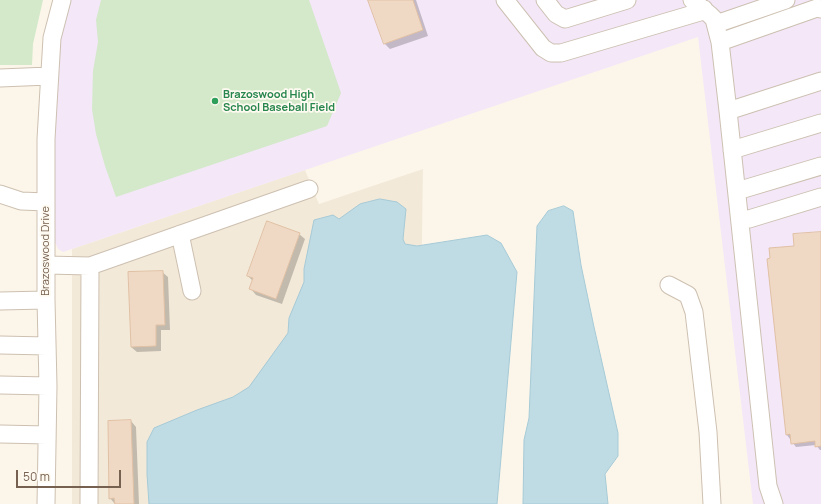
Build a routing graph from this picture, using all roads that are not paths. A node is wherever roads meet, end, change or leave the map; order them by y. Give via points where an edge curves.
1 (62, 0) edge
2 (505, 0) edge
3 (545, 0) edge
4 (626, 0) edge
5 (786, 0) edge
6 (698, 5) edge
7 (821, 9) edge
8 (716, 24) junction
9 (720, 42) junction
10 (49, 76) junction
11 (0, 78) edge
12 (821, 81) edge
13 (728, 111) junction
14 (821, 123) edge
15 (732, 150) junction
16 (821, 166) edge
17 (309, 188) dead end
18 (737, 191) junction
19 (0, 194) edge
20 (821, 197) edge
21 (46, 202) junction
22 (740, 220) junction
23 (180, 234) junction
24 (46, 265) junction
25 (90, 266) junction
26 (669, 285) dead end
27 (192, 291) dead end
28 (46, 300) junction
29 (0, 301) edge
30 (0, 346) edge
31 (47, 346) junction
32 (0, 385) edge
33 (48, 386) junction
34 (0, 434) edge
35 (47, 435) junction
36 (46, 504) edge
37 (89, 504) edge
38 (712, 504) edge
39 (774, 504) edge

1 - 10 street, Brazoswood Drive via 52,38
2 - 6 street via 543,48 551,53 569,51 700,12
3 - 4 street via 556,14 565,18
5 - 8 street
6 - 8 street via 710,14
7 - 9 street via 817,8
8 - 9 street
9 - 13 street
10 - 11 street
10 - 21 street, Brazoswood Drive
12 - 13 street
13 - 15 street
14 - 15 street
15 - 18 street
16 - 18 street
17 - 23 street
18 - 22 street
19 - 21 street via 21,201
20 - 22 street
21 - 24 street, Brazoswood Drive
22 - 39 street via 768,486
23 - 25 street
23 - 27 street
24 - 25 street
24 - 28 street, Brazoswood Drive
25 - 37 street
26 - 38 street via 688,295 694,312 708,432
28 - 29 street
28 - 31 street, Brazoswood Drive
30 - 31 street
31 - 33 street, Brazoswood Drive
32 - 33 street
33 - 35 street, Brazoswood Drive
34 - 35 street
35 - 36 street, Brazoswood Drive

